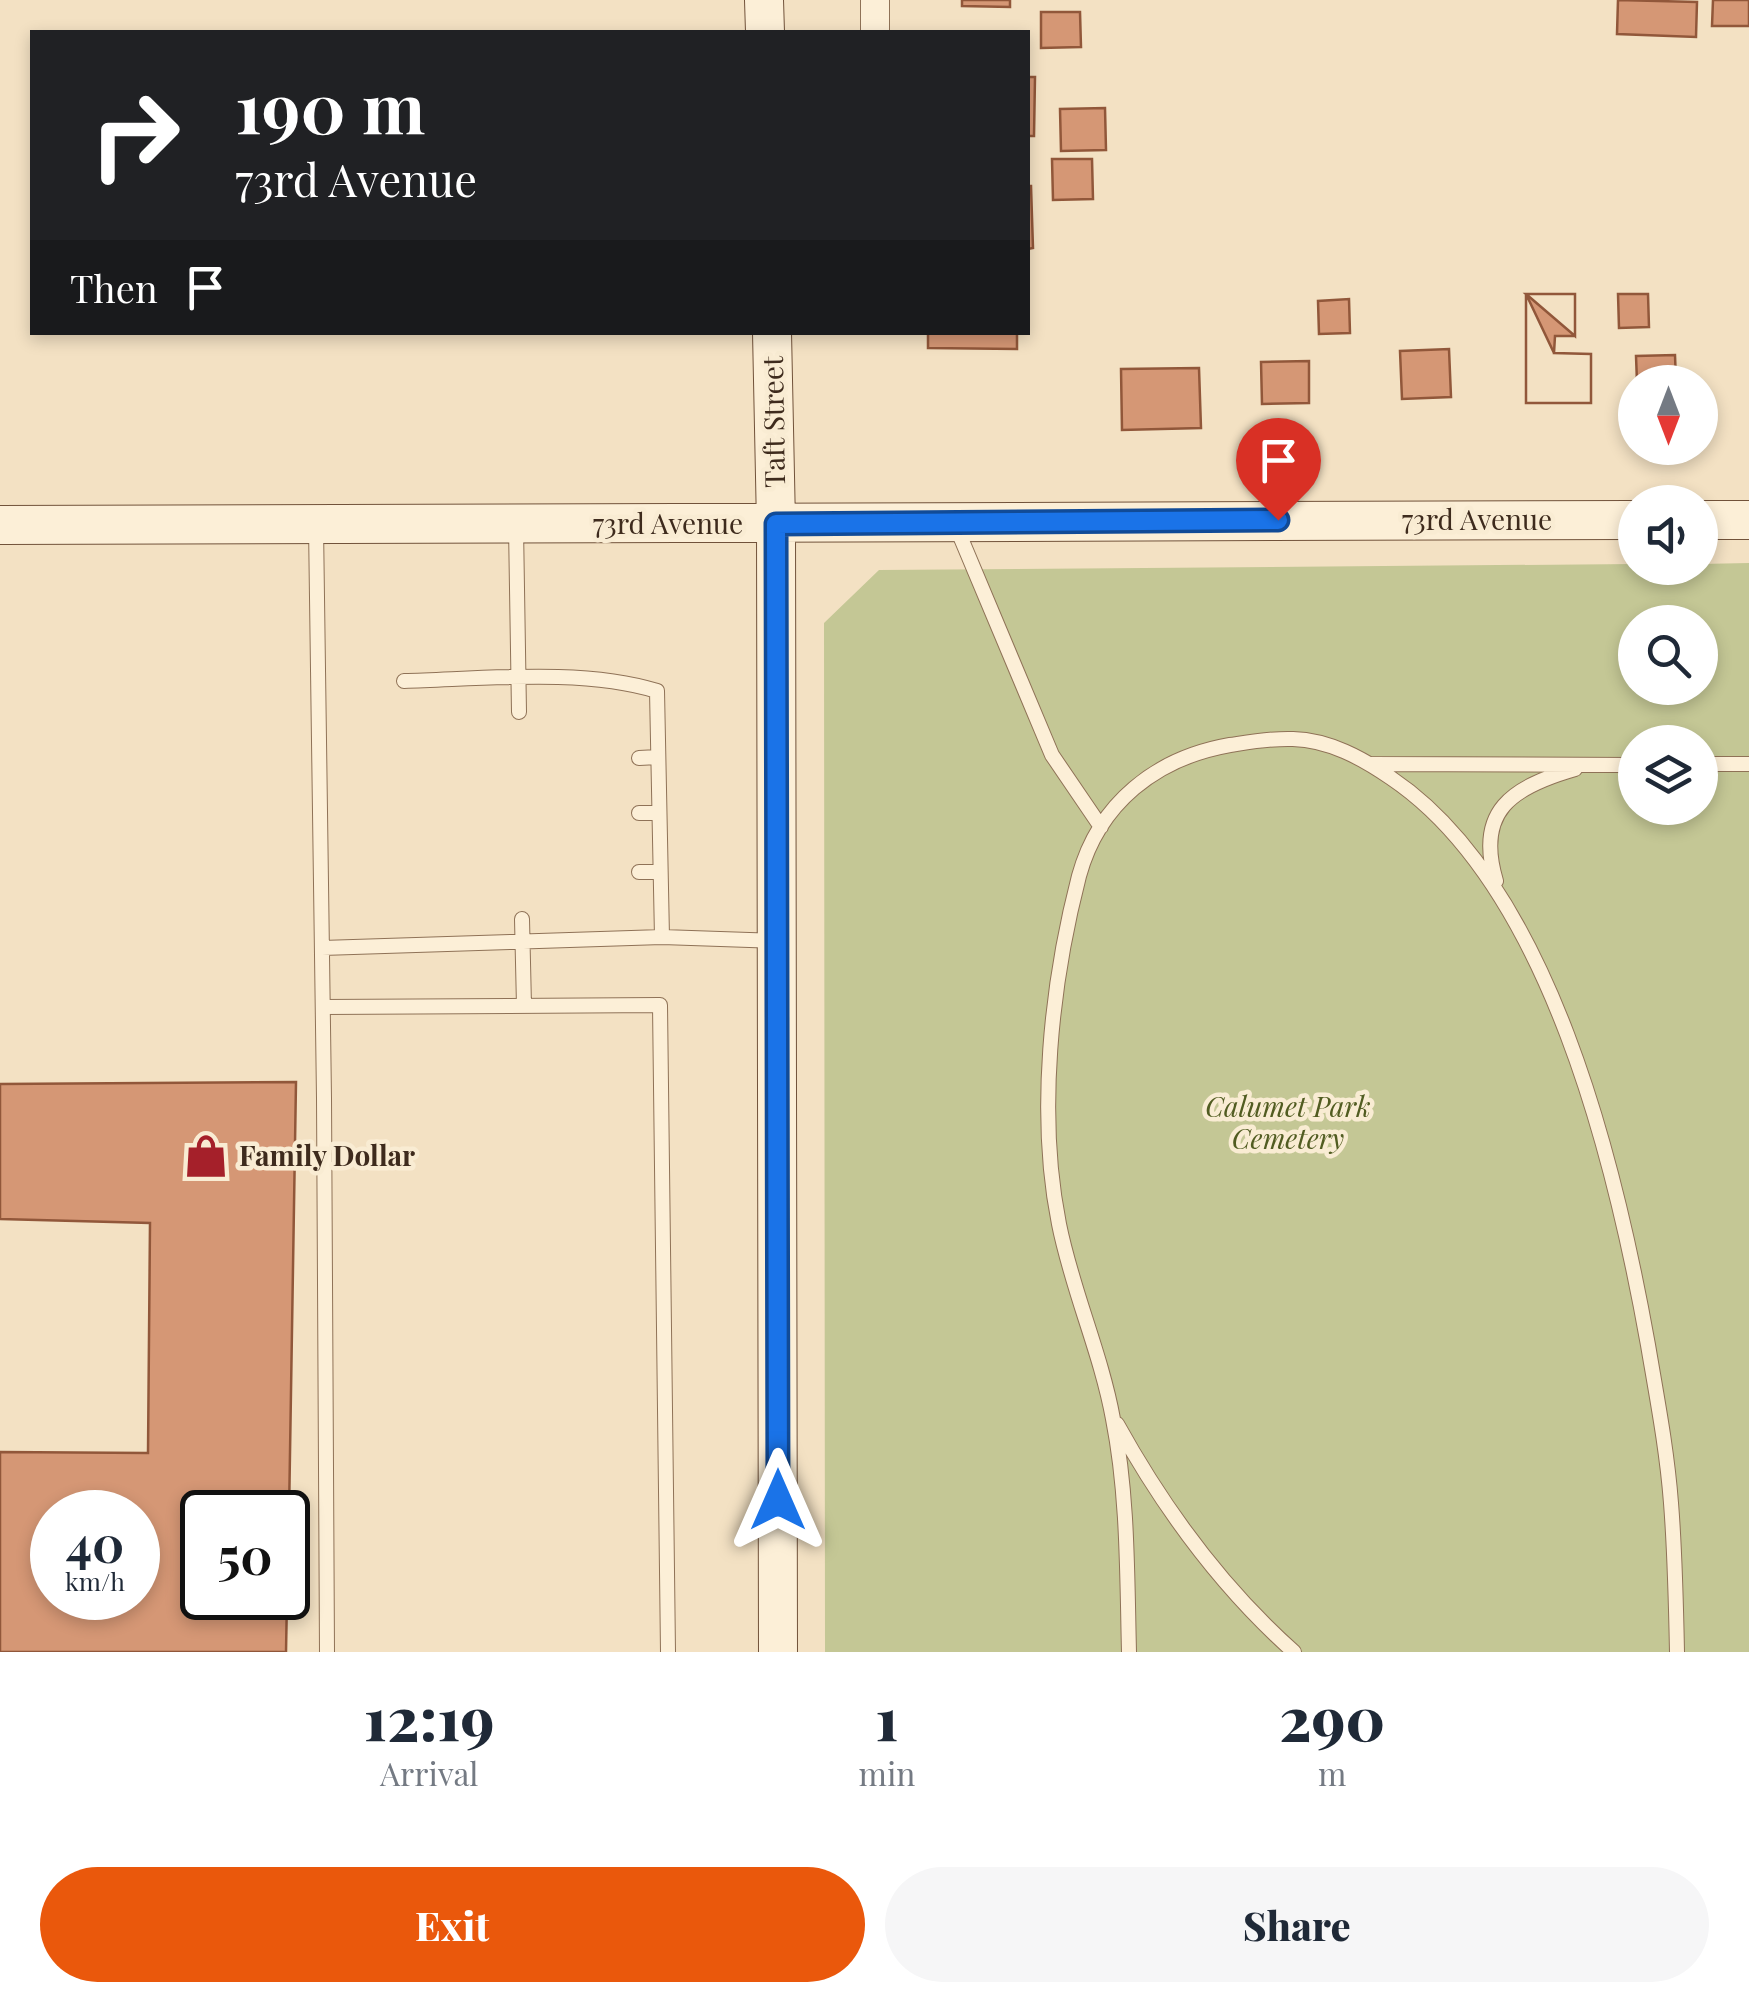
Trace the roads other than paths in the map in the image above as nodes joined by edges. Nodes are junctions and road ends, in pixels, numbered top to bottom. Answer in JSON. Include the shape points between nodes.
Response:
{"nodes":[{"id":1,"x":764,"y":0,"type":"edge"},
{"id":2,"x":874,"y":0,"type":"edge"},
{"id":3,"x":765,"y":30,"type":"edge"},
{"id":4,"x":875,"y":30,"type":"edge"},
{"id":5,"x":772,"y":335,"type":"edge"},
{"id":6,"x":1618,"y":520,"type":"edge"},
{"id":7,"x":1718,"y":520,"type":"edge"},
{"id":8,"x":1749,"y":520,"type":"edge"},
{"id":9,"x":955,"y":523,"type":"junction"},
{"id":10,"x":516,"y":524,"type":"junction"},
{"id":11,"x":776,"y":524,"type":"junction"},
{"id":12,"x":0,"y":525,"type":"edge"},
{"id":13,"x":316,"y":525,"type":"junction"},
{"id":14,"x":518,"y":678,"type":"junction"},
{"id":15,"x":404,"y":680,"type":"dead end"},
{"id":16,"x":519,"y":712,"type":"dead end"},
{"id":17,"x":639,"y":758,"type":"dead end"},
{"id":18,"x":658,"y":758,"type":"junction"},
{"id":19,"x":1370,"y":764,"type":"junction"},
{"id":20,"x":1592,"y":764,"type":"junction"},
{"id":21,"x":1718,"y":764,"type":"edge"},
{"id":22,"x":1749,"y":764,"type":"edge"},
{"id":23,"x":1618,"y":765,"type":"edge"},
{"id":24,"x":639,"y":812,"type":"dead end"},
{"id":25,"x":659,"y":812,"type":"junction"},
{"id":26,"x":1100,"y":827,"type":"junction"},
{"id":27,"x":639,"y":872,"type":"dead end"},
{"id":28,"x":660,"y":872,"type":"junction"},
{"id":29,"x":1499,"y":892,"type":"junction"},
{"id":30,"x":522,"y":919,"type":"dead end"},
{"id":31,"x":662,"y":937,"type":"junction"},
{"id":32,"x":524,"y":940,"type":"junction"},
{"id":33,"x":777,"y":941,"type":"junction"},
{"id":34,"x":322,"y":948,"type":"junction"},
{"id":35,"x":524,"y":1006,"type":"junction"},
{"id":36,"x":323,"y":1007,"type":"junction"},
{"id":37,"x":1113,"y":1416,"type":"junction"},
{"id":38,"x":327,"y":1652,"type":"edge"},
{"id":39,"x":668,"y":1652,"type":"edge"},
{"id":40,"x":778,"y":1652,"type":"edge"},
{"id":41,"x":1129,"y":1652,"type":"edge"},
{"id":42,"x":1294,"y":1652,"type":"edge"},
{"id":43,"x":1677,"y":1652,"type":"edge"}],
"edges":[{"from":1,"to":3,"type":"street"},
{"from":2,"to":4,"type":"street"},
{"from":5,"to":11,"type":"street","name":"Taft Street"},
{"from":6,"to":9,"type":"street","name":"73rd Avenue"},
{"from":7,"to":8,"type":"street"},
{"from":9,"to":11,"type":"street","name":"73rd Avenue"},
{"from":9,"to":26,"type":"lane","via":[[1052,754]]},
{"from":10,"to":11,"type":"street","name":"73rd Avenue"},
{"from":10,"to":13,"type":"street","name":"73rd Avenue"},
{"from":10,"to":14,"type":"lane"},
{"from":11,"to":33,"type":"street","name":"Taft Street"},
{"from":12,"to":13,"type":"street","name":"73rd Avenue"},
{"from":13,"to":34,"type":"lane"},
{"from":14,"to":15,"type":"lane"},
{"from":14,"to":16,"type":"lane"},
{"from":14,"to":18,"type":"lane","via":[[628,682],[657,692]]},
{"from":17,"to":18,"type":"lane"},
{"from":18,"to":25,"type":"lane"},
{"from":19,"to":20,"type":"lane"},
{"from":19,"to":26,"type":"lane","via":[[1295,738],[1209,749],[1141,780]]},
{"from":19,"to":29,"type":"lane","via":[[1434,812]]},
{"from":20,"to":23,"type":"lane"},
{"from":20,"to":29,"type":"lane","via":[[1550,776],[1499,808],[1488,856]]},
{"from":21,"to":22,"type":"lane"},
{"from":24,"to":25,"type":"lane"},
{"from":25,"to":28,"type":"lane"},
{"from":26,"to":37,"type":"lane","via":[[1080,874],[1058,989],[1050,1133],[1058,1220]]},
{"from":27,"to":28,"type":"lane"},
{"from":28,"to":31,"type":"lane"},
{"from":29,"to":43,"type":"lane","via":[[1556,1008],[1620,1210],[1662,1424]]},
{"from":30,"to":32,"type":"lane"},
{"from":31,"to":32,"type":"lane"},
{"from":31,"to":33,"type":"lane"},
{"from":32,"to":34,"type":"lane"},
{"from":32,"to":35,"type":"lane"},
{"from":33,"to":40,"type":"street","name":"Taft Street"},
{"from":34,"to":36,"type":"lane"},
{"from":35,"to":36,"type":"lane"},
{"from":35,"to":39,"type":"lane","via":[[660,1006]]},
{"from":36,"to":38,"type":"lane"},
{"from":37,"to":41,"type":"lane","via":[[1124,1487]]},
{"from":37,"to":42,"type":"lane","via":[[1183,1532]]}]}
